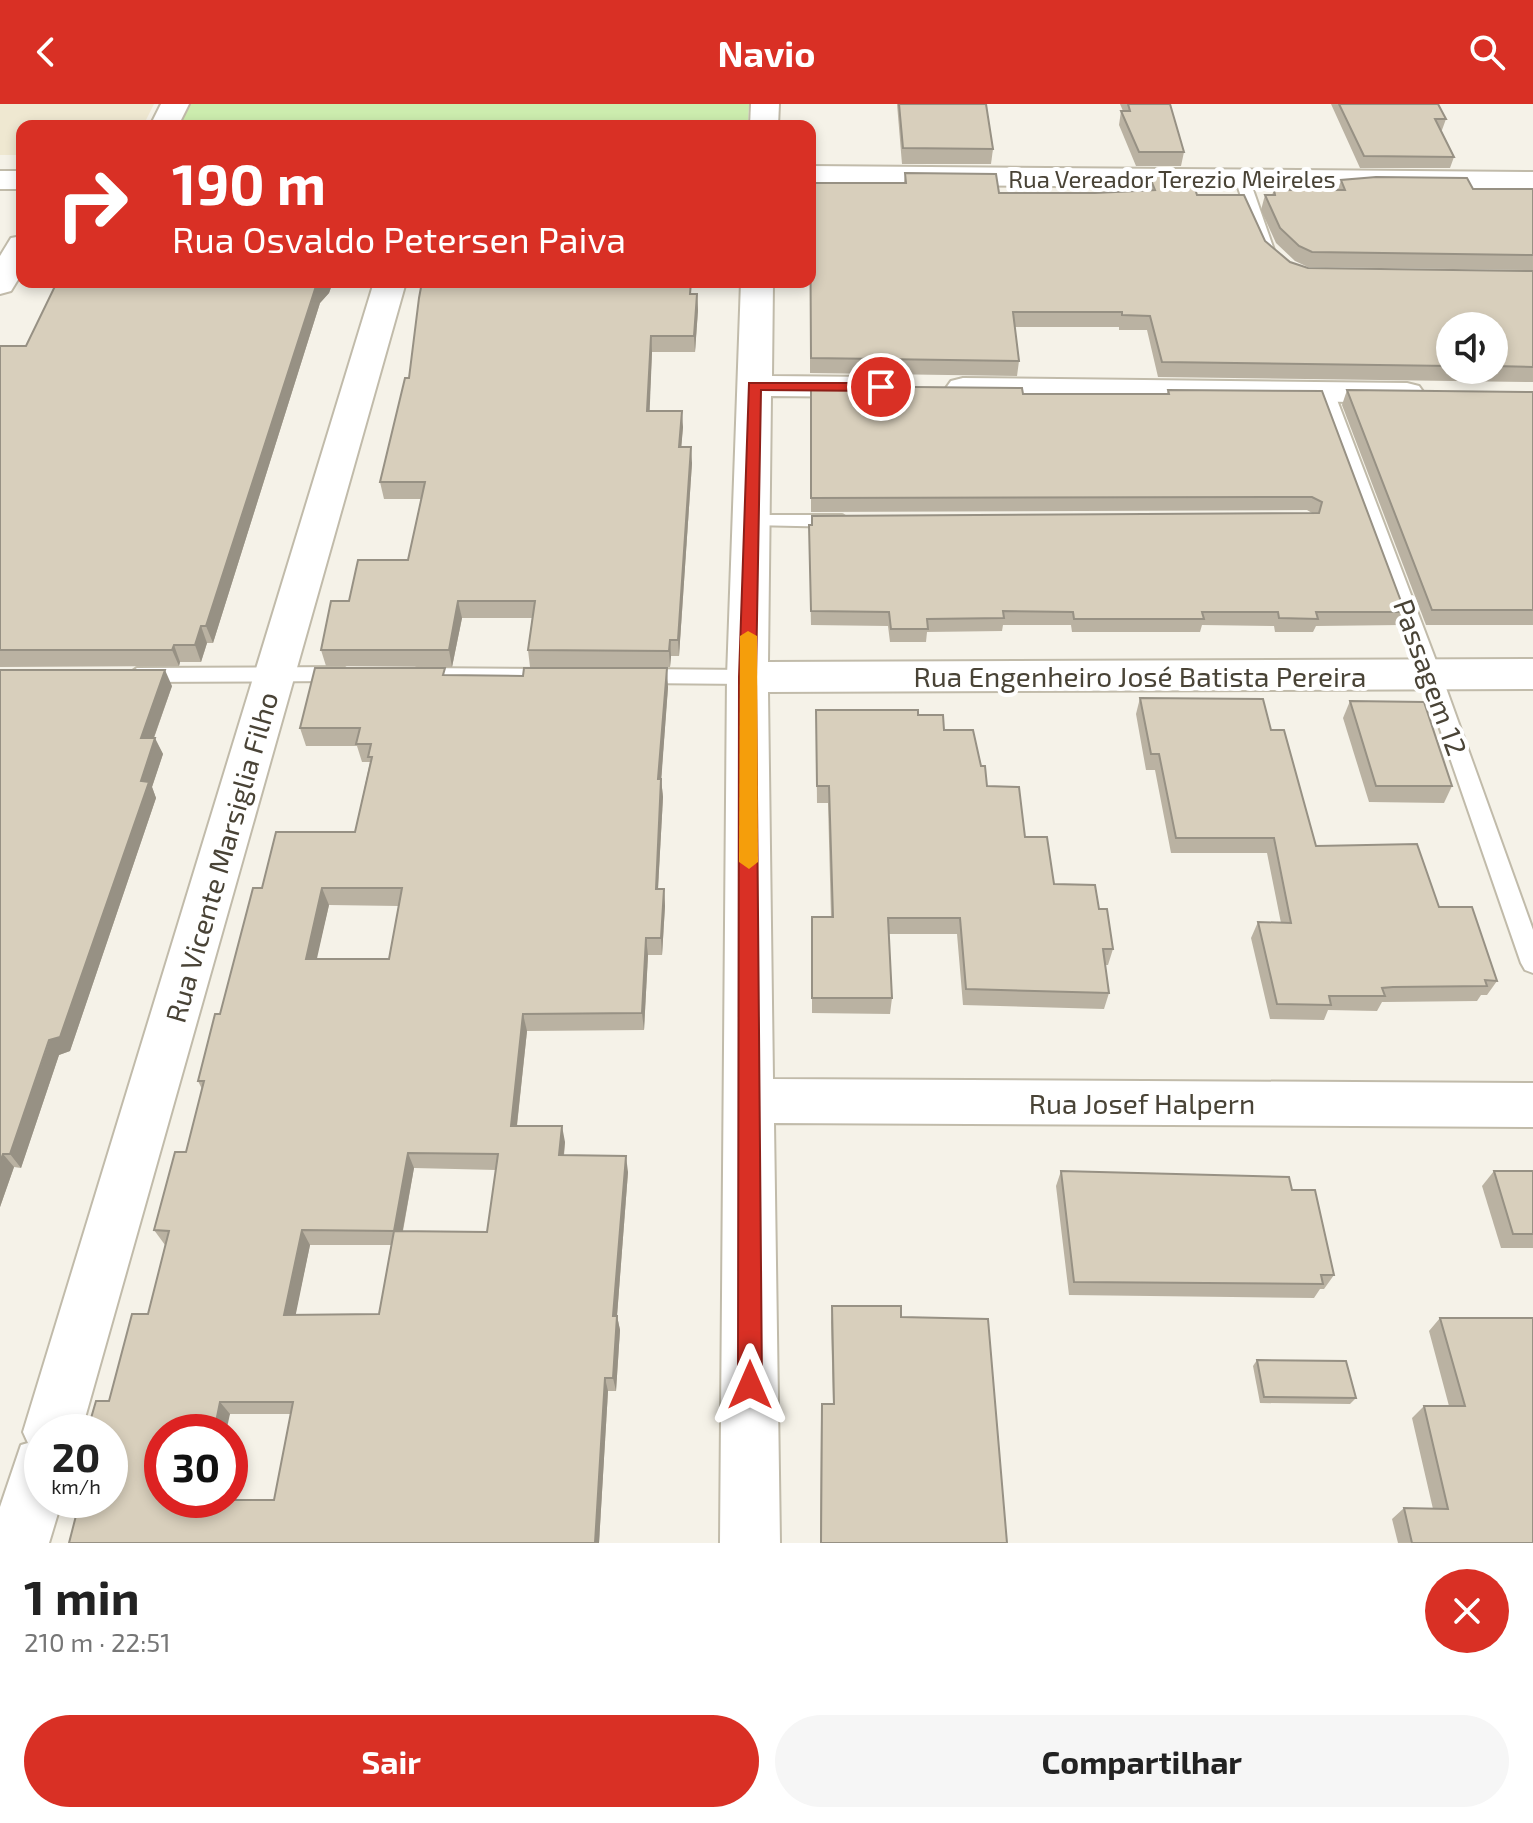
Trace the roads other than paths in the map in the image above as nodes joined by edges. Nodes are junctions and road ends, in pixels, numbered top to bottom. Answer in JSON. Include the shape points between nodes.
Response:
{"nodes":[{"id":1,"x":816,"y":175,"type":"edge"},
{"id":2,"x":1242,"y":178,"type":"junction"},
{"id":3,"x":1533,"y":181,"type":"edge"},
{"id":4,"x":16,"y":256,"type":"edge"},
{"id":5,"x":1273,"y":262,"type":"edge"},
{"id":6,"x":0,"y":284,"type":"edge"},
{"id":7,"x":388,"y":288,"type":"edge"},
{"id":8,"x":757,"y":288,"type":"edge"},
{"id":9,"x":754,"y":386,"type":"junction"},
{"id":10,"x":1325,"y":392,"type":"junction"},
{"id":11,"x":1444,"y":393,"type":"edge"},
{"id":12,"x":751,"y":521,"type":"junction"},
{"id":13,"x":857,"y":521,"type":"edge"},
{"id":14,"x":275,"y":674,"type":"junction"},
{"id":15,"x":369,"y":674,"type":"edge"},
{"id":16,"x":1431,"y":674,"type":"junction"},
{"id":17,"x":1533,"y":674,"type":"edge"},
{"id":18,"x":122,"y":675,"type":"edge"},
{"id":19,"x":401,"y":675,"type":"edge"},
{"id":20,"x":574,"y":676,"type":"edge"},
{"id":21,"x":621,"y":676,"type":"edge"},
{"id":22,"x":747,"y":677,"type":"junction"},
{"id":23,"x":1533,"y":963,"type":"edge"},
{"id":24,"x":750,"y":1101,"type":"junction"},
{"id":25,"x":1533,"y":1105,"type":"edge"},
{"id":26,"x":57,"y":1414,"type":"edge"},
{"id":27,"x":26,"y":1518,"type":"edge"},
{"id":28,"x":19,"y":1543,"type":"edge"},
{"id":29,"x":750,"y":1543,"type":"edge"}],
"edges":[{"from":1,"to":2,"type":"street","name":"Rua Vereador Terezio Meireles"},
{"from":2,"to":3,"type":"street","name":"Rua Vereador Terezio Meireles"},
{"from":2,"to":5,"type":"lane"},
{"from":4,"to":6,"type":"street"},
{"from":7,"to":14,"type":"street","name":"Rua Vicente Marsiglia Filho"},
{"from":8,"to":9,"type":"street"},
{"from":9,"to":10,"type":"street"},
{"from":9,"to":12,"type":"street"},
{"from":10,"to":11,"type":"street"},
{"from":10,"to":16,"type":"lane","name":"Passagem 12"},
{"from":12,"to":13,"type":"lane"},
{"from":12,"to":22,"type":"street"},
{"from":14,"to":15,"type":"lane"},
{"from":14,"to":18,"type":"lane"},
{"from":14,"to":26,"type":"street","name":"Rua Vicente Marsiglia Filho"},
{"from":16,"to":17,"type":"street","name":"Rua Engenheiro José Batista Pereira"},
{"from":16,"to":22,"type":"street","name":"Rua Engenheiro José Batista Pereira"},
{"from":16,"to":23,"type":"lane","name":"Passagem 12"},
{"from":19,"to":20,"type":"lane"},
{"from":21,"to":22,"type":"lane"},
{"from":22,"to":24,"type":"street"},
{"from":24,"to":25,"type":"street","name":"Rua Josef Halpern"},
{"from":24,"to":29,"type":"street"},
{"from":27,"to":28,"type":"street"}]}
